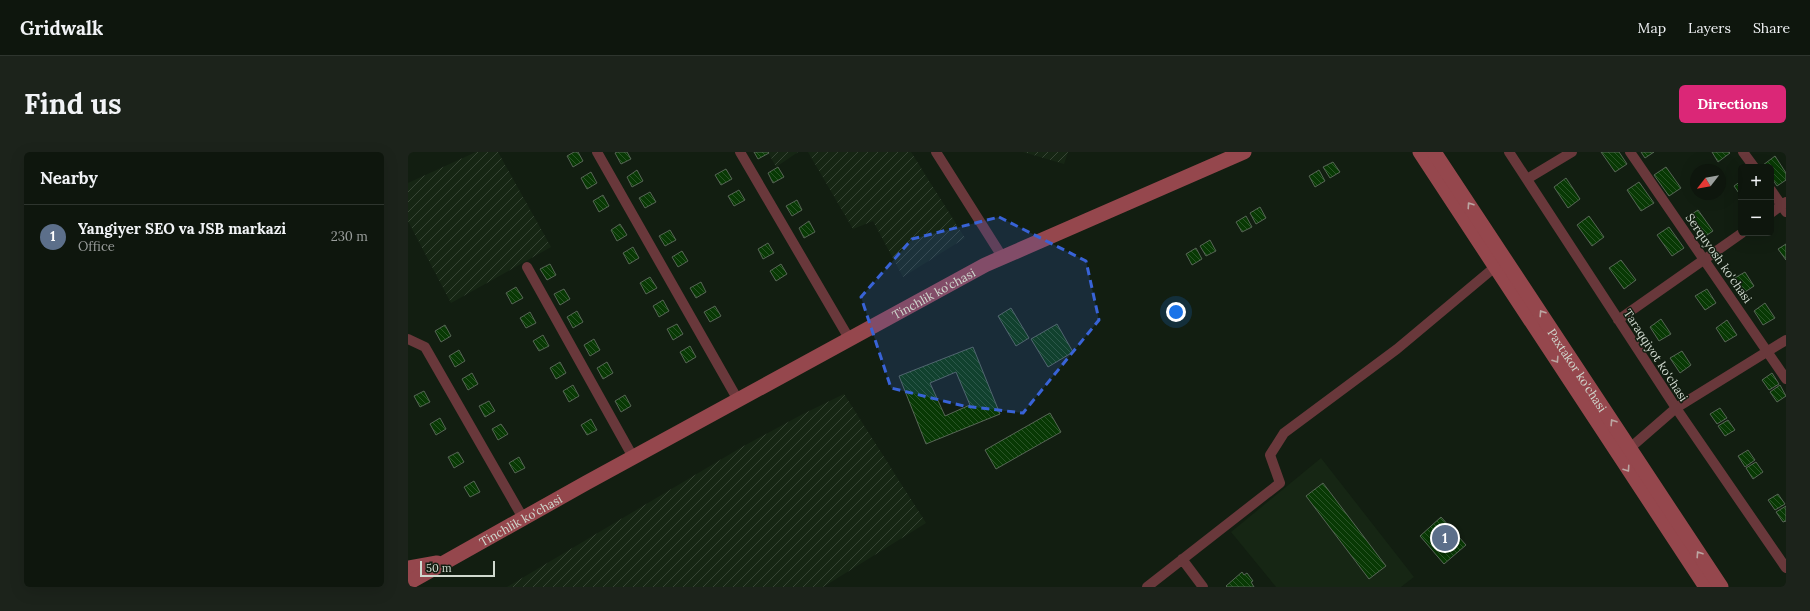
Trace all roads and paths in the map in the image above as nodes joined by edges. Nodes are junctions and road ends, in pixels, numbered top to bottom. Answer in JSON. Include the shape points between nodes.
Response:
{"nodes":[{"id":1,"x":597,"y":152,"type":"edge"},
{"id":2,"x":740,"y":152,"type":"edge"},
{"id":3,"x":936,"y":152,"type":"edge"},
{"id":4,"x":1244,"y":152,"type":"edge"},
{"id":5,"x":1420,"y":152,"type":"edge"},
{"id":6,"x":1434,"y":152,"type":"edge"},
{"id":7,"x":1510,"y":152,"type":"edge"},
{"id":8,"x":1572,"y":152,"type":"edge"},
{"id":9,"x":1630,"y":152,"type":"edge"},
{"id":10,"x":1743,"y":152,"type":"edge"},
{"id":11,"x":1752,"y":164,"type":"edge"},
{"id":12,"x":1527,"y":179,"type":"junction"},
{"id":13,"x":1774,"y":193,"type":"edge"},
{"id":14,"x":1785,"y":206,"type":"edge"},
{"id":15,"x":1774,"y":212,"type":"edge"},
{"id":16,"x":1738,"y":236,"type":"edge"},
{"id":17,"x":1003,"y":258,"type":"junction"},
{"id":18,"x":1704,"y":260,"type":"junction"},
{"id":19,"x":527,"y":267,"type":"dead end"},
{"id":20,"x":1495,"y":267,"type":"junction"},
{"id":21,"x":1618,"y":320,"type":"junction"},
{"id":22,"x":408,"y":339,"type":"edge"},
{"id":23,"x":850,"y":340,"type":"junction"},
{"id":24,"x":1786,"y":340,"type":"edge"},
{"id":25,"x":1767,"y":352,"type":"junction"},
{"id":26,"x":1786,"y":379,"type":"edge"},
{"id":27,"x":738,"y":400,"type":"junction"},
{"id":28,"x":1676,"y":408,"type":"junction"},
{"id":29,"x":1630,"y":448,"type":"junction"},
{"id":30,"x":633,"y":457,"type":"junction"},
{"id":31,"x":523,"y":518,"type":"junction"},
{"id":32,"x":1182,"y":559,"type":"junction"},
{"id":33,"x":446,"y":562,"type":"junction"},
{"id":34,"x":408,"y":568,"type":"edge"},
{"id":35,"x":1786,"y":568,"type":"edge"},
{"id":36,"x":408,"y":583,"type":"edge"},
{"id":37,"x":1147,"y":587,"type":"edge"},
{"id":38,"x":1203,"y":587,"type":"edge"},
{"id":39,"x":1706,"y":587,"type":"edge"},
{"id":40,"x":1721,"y":587,"type":"edge"}],
"edges":[{"from":1,"to":27,"type":"street"},
{"from":2,"to":23,"type":"street"},
{"from":3,"to":17,"type":"street"},
{"from":4,"to":17,"type":"main road","name":"Tinchlik ko'chasi"},
{"from":5,"to":20,"type":"main road","name":"Paxtakor ko'chasi"},
{"from":29,"to":6,"type":"main road","name":"Paxtakor ko'chasi","one_way":true},
{"from":7,"to":12,"type":"street","name":"Taraqqiyot ko'chasi"},
{"from":8,"to":12,"type":"street"},
{"from":9,"to":18,"type":"street","name":"Serquyosh ko'chasi"},
{"from":10,"to":11,"type":"street"},
{"from":12,"to":21,"type":"street","name":"Taraqqiyot ko'chasi"},
{"from":13,"to":14,"type":"street"},
{"from":14,"to":15,"type":"street"},
{"from":16,"to":18,"type":"street"},
{"from":17,"to":23,"type":"main road","name":"Tinchlik ko'chasi","via":[[985,265]]},
{"from":18,"to":21,"type":"street"},
{"from":18,"to":25,"type":"street","name":"Serquyosh ko'chasi"},
{"from":19,"to":30,"type":"street"},
{"from":20,"to":32,"type":"street","via":[[1397,349],[1284,433],[1270,455],[1280,483]]},
{"from":20,"to":39,"type":"main road","name":"Paxtakor ko'chasi","one_way":true},
{"from":21,"to":28,"type":"street","name":"Taraqqiyot ko'chasi"},
{"from":22,"to":31,"type":"street","via":[[425,347]]},
{"from":23,"to":27,"type":"main road","name":"Tinchlik ko'chasi"},
{"from":24,"to":25,"type":"street"},
{"from":25,"to":26,"type":"street","name":"Serquyosh ko'chasi"},
{"from":25,"to":28,"type":"street"},
{"from":27,"to":30,"type":"main road","name":"Tinchlik ko'chasi"},
{"from":28,"to":29,"type":"street"},
{"from":28,"to":35,"type":"street","name":"Taraqqiyot ko'chasi"},
{"from":40,"to":29,"type":"main road","name":"Paxtakor ko'chasi","one_way":true},
{"from":30,"to":31,"type":"main road","name":"Tinchlik ko'chasi"},
{"from":31,"to":33,"type":"main road","name":"Tinchlik ko'chasi"},
{"from":32,"to":37,"type":"street"},
{"from":32,"to":38,"type":"street"},
{"from":33,"to":34,"type":"main road"},
{"from":33,"to":36,"type":"main road","name":"Tinchlik ko'chasi"}]}
